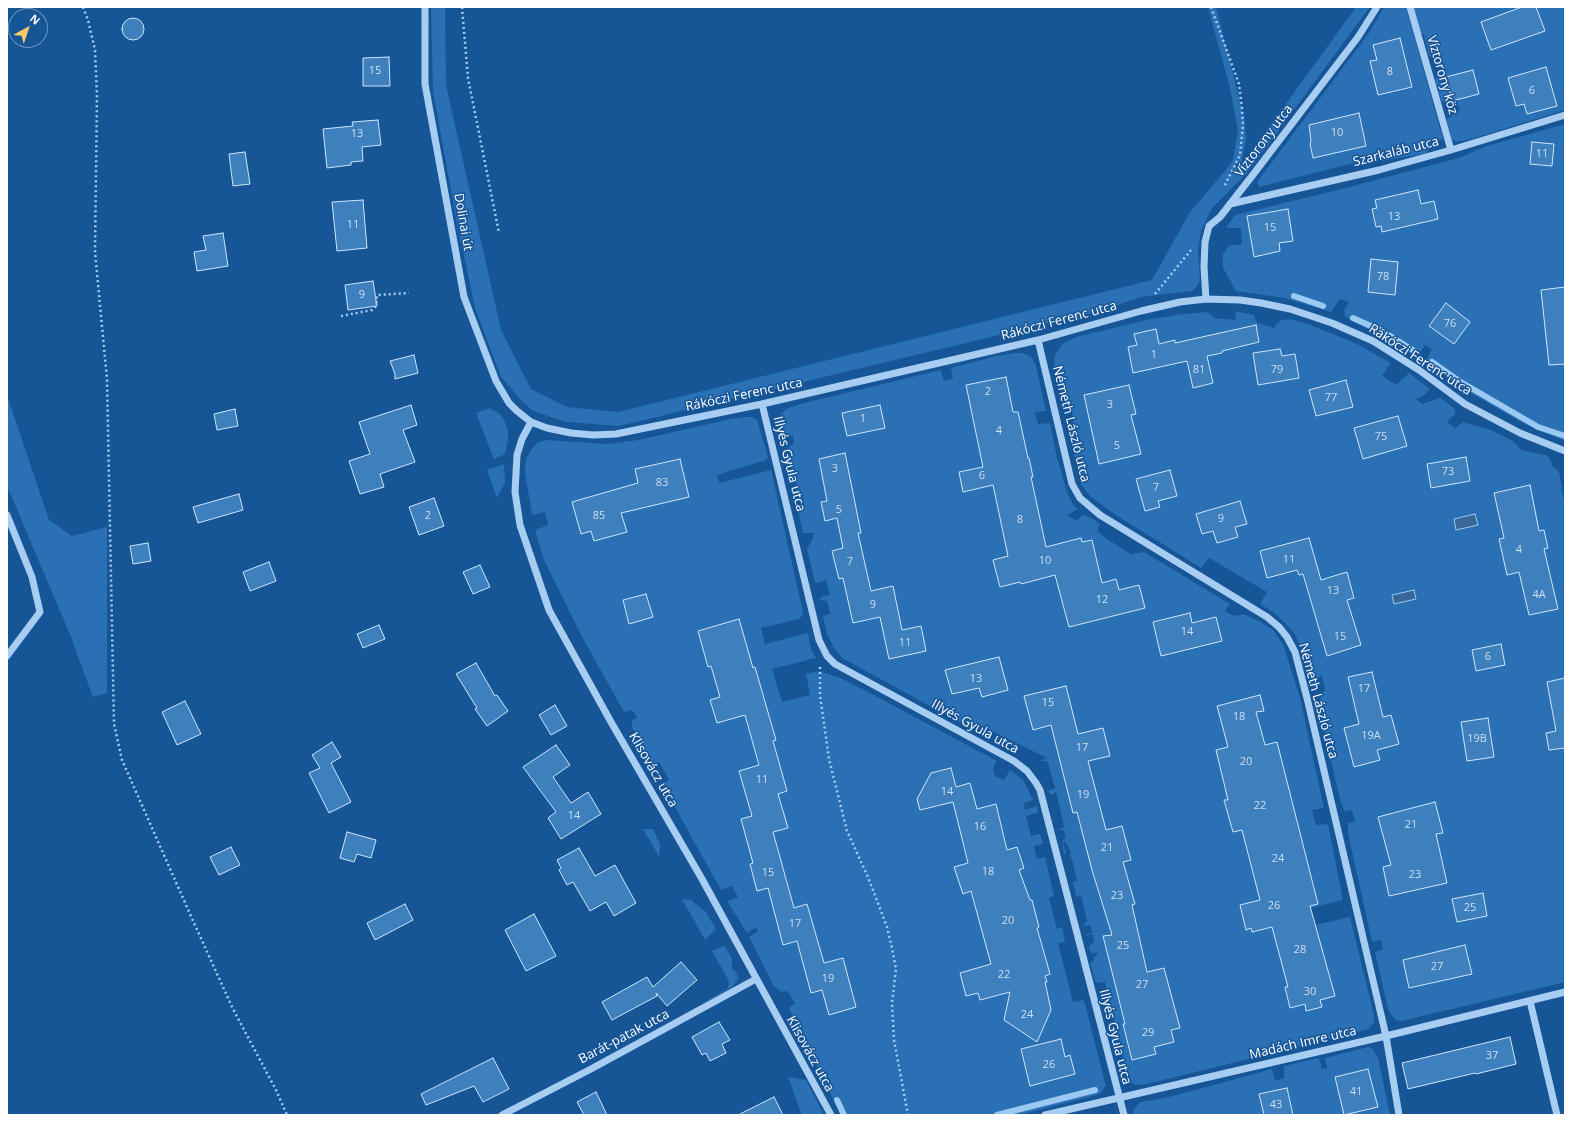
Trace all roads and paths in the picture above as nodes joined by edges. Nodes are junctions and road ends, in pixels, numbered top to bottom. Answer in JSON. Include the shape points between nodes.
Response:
{"nodes":[{"id":1,"x":83,"y":7,"type":"edge"},
{"id":2,"x":425,"y":7,"type":"edge"},
{"id":3,"x":462,"y":7,"type":"edge"},
{"id":4,"x":1211,"y":7,"type":"edge"},
{"id":5,"x":1377,"y":7,"type":"edge"},
{"id":6,"x":1410,"y":7,"type":"edge"},
{"id":7,"x":1565,"y":115,"type":"edge"},
{"id":8,"x":1451,"y":150,"type":"junction"},
{"id":9,"x":1234,"y":167,"type":"dead end"},
{"id":10,"x":1230,"y":204,"type":"junction"},
{"id":11,"x":499,"y":233,"type":"dead end"},
{"id":12,"x":1192,"y":249,"type":"dead end"},
{"id":13,"x":409,"y":293,"type":"dead end"},
{"id":14,"x":1206,"y":299,"type":"junction"},
{"id":15,"x":1141,"y":311,"type":"junction"},
{"id":16,"x":341,"y":316,"type":"dead end"},
{"id":17,"x":1038,"y":340,"type":"junction"},
{"id":18,"x":762,"y":404,"type":"junction"},
{"id":19,"x":531,"y":422,"type":"junction"},
{"id":20,"x":1565,"y":451,"type":"edge"},
{"id":21,"x":7,"y":516,"type":"edge"},
{"id":22,"x":7,"y":656,"type":"edge"},
{"id":23,"x":820,"y":664,"type":"dead end"},
{"id":24,"x":756,"y":979,"type":"junction"},
{"id":25,"x":1565,"y":992,"type":"edge"},
{"id":26,"x":1530,"y":1001,"type":"junction"},
{"id":27,"x":1386,"y":1036,"type":"junction"},
{"id":28,"x":1118,"y":1097,"type":"junction"},
{"id":29,"x":287,"y":1115,"type":"edge"},
{"id":30,"x":502,"y":1115,"type":"edge"},
{"id":31,"x":831,"y":1115,"type":"edge"},
{"id":32,"x":908,"y":1115,"type":"edge"},
{"id":33,"x":1045,"y":1115,"type":"edge"},
{"id":34,"x":1124,"y":1115,"type":"edge"},
{"id":35,"x":1399,"y":1115,"type":"edge"},
{"id":36,"x":1557,"y":1115,"type":"edge"}],
"edges":[{"from":1,"to":29,"type":"path","via":[[95,50],[96,252],[107,379],[114,724],[122,760],[194,923],[233,1009]]},
{"from":2,"to":19,"type":"street","name":"Dolinai út","via":[[426,84],[464,298],[496,381],[509,403]]},
{"from":3,"to":11,"type":"path","via":[[468,78]]},
{"from":4,"to":9,"type":"path","via":[[1238,84],[1243,125],[1240,155]]},
{"from":5,"to":10,"type":"street","name":"Víztorony utca","via":[[1353,43]]},
{"from":6,"to":8,"type":"street","name":"Víztorony köz"},
{"from":7,"to":8,"type":"street","name":"Szarkaláb utca"},
{"from":8,"to":10,"type":"street","name":"Szarkaláb utca","via":[[1379,170]]},
{"from":10,"to":14,"type":"street","name":"Víztorony utca","via":[[1209,226],[1204,266]]},
{"from":12,"to":15,"type":"path"},
{"from":13,"to":16,"type":"path","via":[[378,295],[376,306],[372,310]]},
{"from":14,"to":15,"type":"street","name":"Rákóczi Ferenc utca"},
{"from":14,"to":20,"type":"street","name":"Rákóczi Ferenc utca","via":[[1240,300],[1290,309],[1332,323],[1373,341],[1419,370],[1465,404],[1520,433]]},
{"from":15,"to":17,"type":"street","name":"Rákóczi Ferenc utca"},
{"from":17,"to":18,"type":"street","name":"Rákóczi Ferenc utca"},
{"from":17,"to":27,"type":"street","name":"Németh László utca","via":[[1072,484],[1080,498],[1092,509],[1266,617],[1279,627],[1295,652],[1308,698]]},
{"from":18,"to":19,"type":"street","name":"Rákóczi Ferenc utca","via":[[616,434],[571,433]]},
{"from":18,"to":28,"type":"street","name":"Illyés Gyula utca","via":[[819,640],[827,656],[836,664],[1014,761],[1027,771],[1040,790]]},
{"from":19,"to":24,"type":"street","name":"Klisovácz utca","via":[[517,455],[515,492],[520,525],[549,610]]},
{"from":21,"to":22,"type":"street","via":[[32,577],[40,612]]},
{"from":23,"to":32,"type":"path","via":[[820,695],[829,759],[846,831],[868,877],[892,948],[896,969],[892,1003],[894,1040]]},
{"from":24,"to":30,"type":"street","name":"Barát-patak utca"},
{"from":24,"to":31,"type":"street","name":"Klisovácz utca"},
{"from":25,"to":26,"type":"street","name":"Madách Imre utca"},
{"from":26,"to":27,"type":"street","name":"Madách Imre utca"},
{"from":26,"to":36,"type":"street"},
{"from":27,"to":28,"type":"street","name":"Madách Imre utca"},
{"from":27,"to":35,"type":"street","name":"Németh László utca"},
{"from":28,"to":33,"type":"street","name":"Madách Imre utca"},
{"from":28,"to":34,"type":"street","name":"Illyés Gyula utca"}]}
